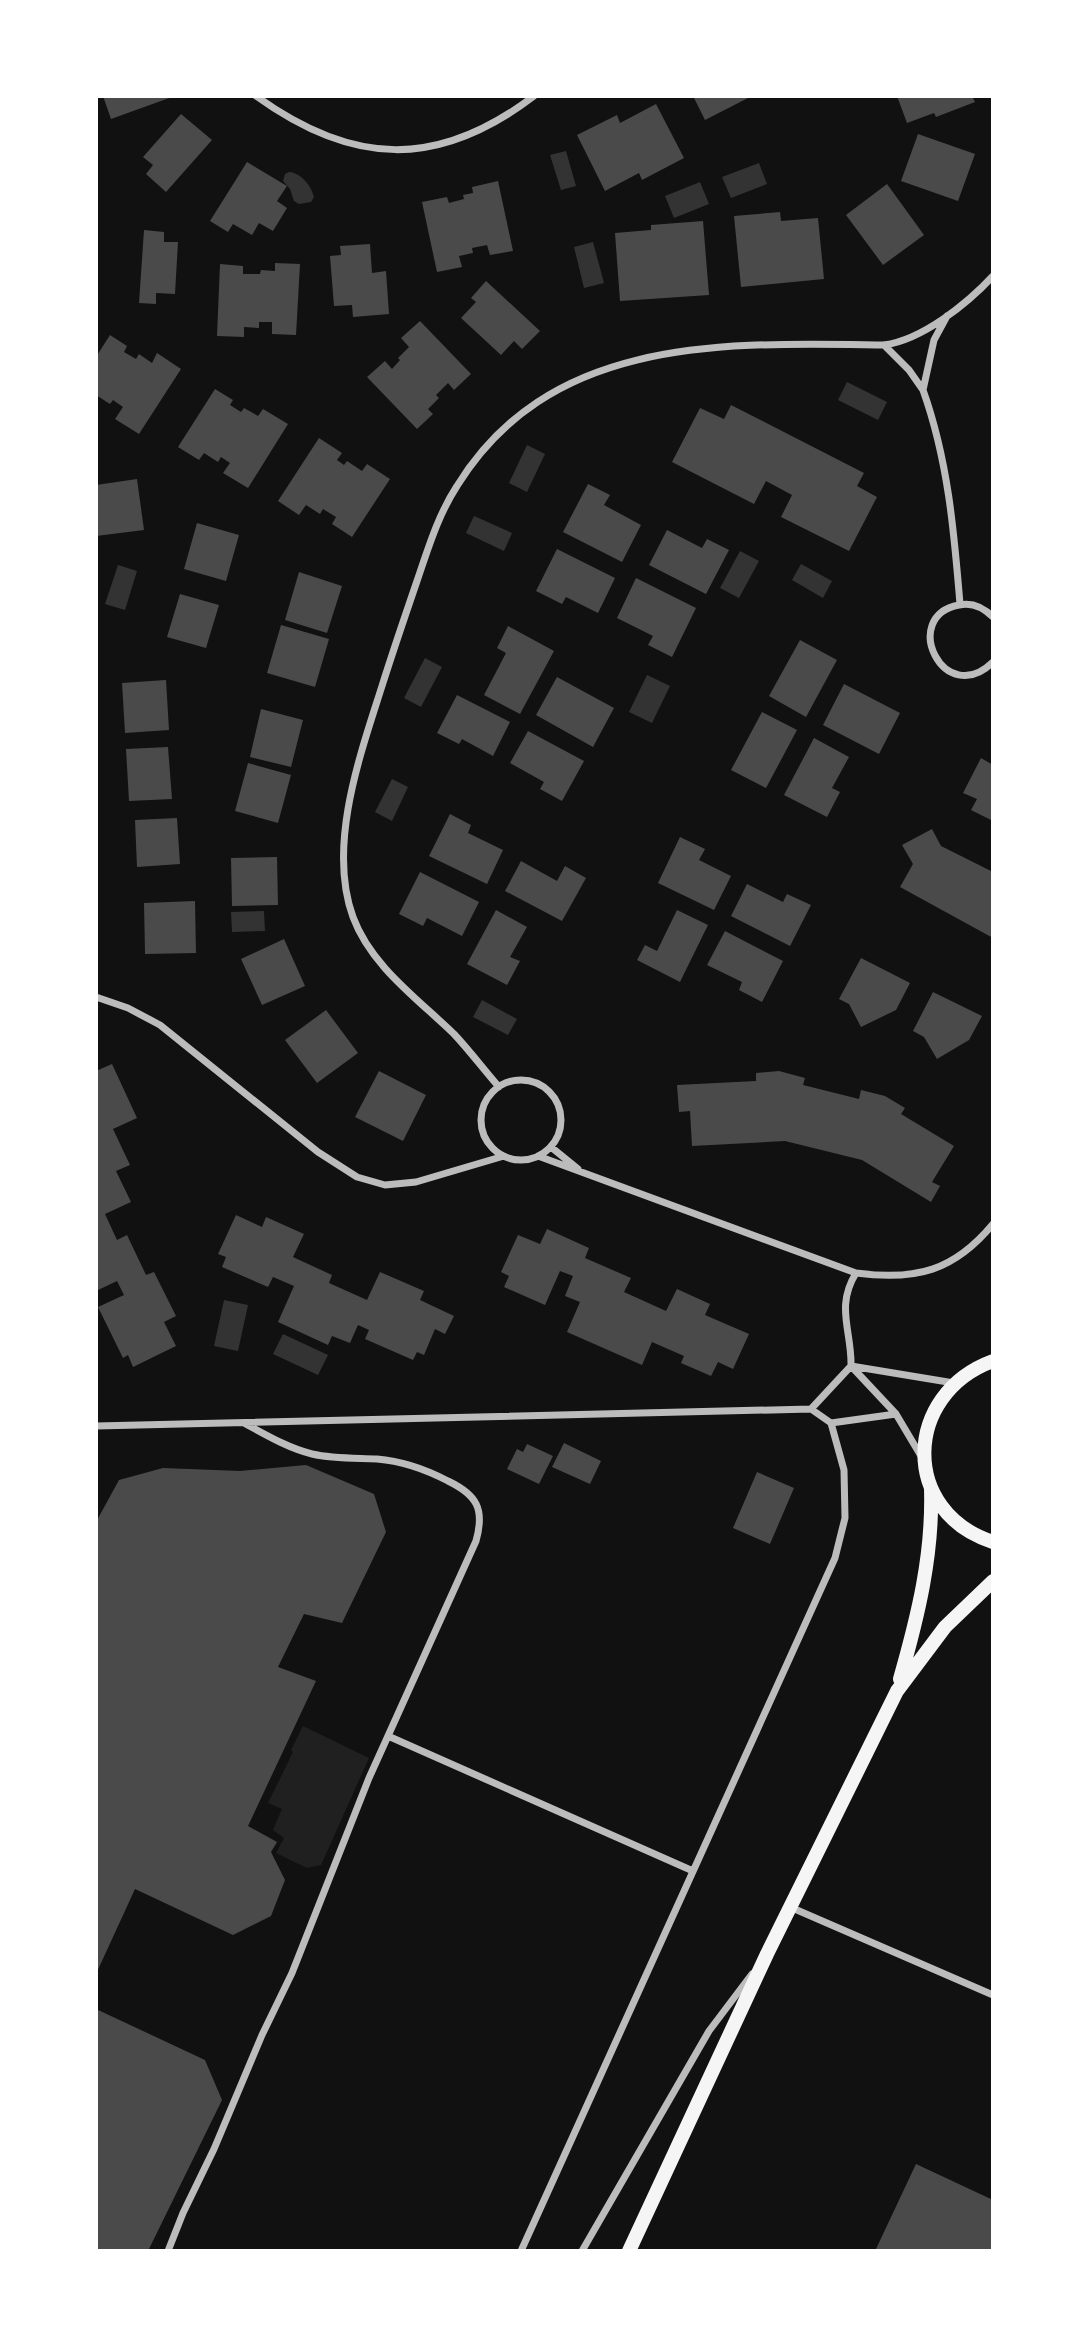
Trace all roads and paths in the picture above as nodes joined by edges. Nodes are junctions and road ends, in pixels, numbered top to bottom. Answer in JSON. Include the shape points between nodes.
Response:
{"nodes":[{"id":1,"x":256,"y":96,"type":"edge"},
{"id":2,"x":534,"y":96,"type":"edge"},
{"id":3,"x":993,"y":276,"type":"edge"},
{"id":4,"x":947,"y":315,"type":"junction"},
{"id":5,"x":884,"y":345,"type":"junction"},
{"id":6,"x":923,"y":390,"type":"junction"},
{"id":7,"x":960,"y":604,"type":"junction"},
{"id":8,"x":993,"y":617,"type":"edge"},
{"id":9,"x":993,"y":662,"type":"edge"},
{"id":10,"x":96,"y":997,"type":"edge"},
{"id":11,"x":499,"y":1087,"type":"junction"},
{"id":12,"x":551,"y":1147,"type":"junction"},
{"id":13,"x":503,"y":1156,"type":"junction"},
{"id":14,"x":538,"y":1156,"type":"junction"},
{"id":15,"x":584,"y":1174,"type":"junction"},
{"id":16,"x":993,"y":1224,"type":"edge"},
{"id":17,"x":856,"y":1273,"type":"junction"},
{"id":18,"x":993,"y":1361,"type":"edge"},
{"id":19,"x":851,"y":1366,"type":"junction"},
{"id":20,"x":954,"y":1382,"type":"junction"},
{"id":21,"x":811,"y":1409,"type":"junction"},
{"id":22,"x":896,"y":1414,"type":"junction"},
{"id":23,"x":244,"y":1423,"type":"junction"},
{"id":24,"x":831,"y":1423,"type":"junction"},
{"id":25,"x":96,"y":1426,"type":"edge"},
{"id":26,"x":924,"y":1463,"type":"junction"},
{"id":27,"x":931,"y":1488,"type":"junction"},
{"id":28,"x":993,"y":1542,"type":"edge"},
{"id":29,"x":993,"y":1581,"type":"edge"},
{"id":30,"x":897,"y":1691,"type":"junction"},
{"id":31,"x":388,"y":1736,"type":"junction"},
{"id":32,"x":693,"y":1871,"type":"junction"},
{"id":33,"x":790,"y":1907,"type":"junction"},
{"id":34,"x":767,"y":1954,"type":"junction"},
{"id":35,"x":993,"y":1995,"type":"edge"},
{"id":36,"x":168,"y":2251,"type":"edge"},
{"id":37,"x":521,"y":2251,"type":"edge"},
{"id":38,"x":582,"y":2251,"type":"edge"},
{"id":39,"x":629,"y":2251,"type":"edge"}],
"edges":[{"from":1,"to":2,"type":"street","via":[[285,116],[341,141],[400,151],[440,145],[469,134]]},
{"from":3,"to":4,"type":"street"},
{"from":4,"to":5,"type":"street","via":[[912,337]]},
{"from":4,"to":6,"type":"street","via":[[934,340]]},
{"from":5,"to":6,"type":"street"},
{"from":5,"to":11,"type":"street","via":[[706,349],[633,360],[590,373],[550,393],[492,439],[445,507],[372,717],[347,818],[345,885],[354,919],[370,948]]},
{"from":6,"to":7,"type":"street","via":[[946,475]]},
{"from":7,"to":8,"type":"street","via":[[971,604]]},
{"from":7,"to":9,"type":"street","via":[[948,608],[933,624],[930,646],[934,657],[961,675],[983,671]]},
{"from":10,"to":13,"type":"street","via":[[160,1025],[318,1152],[357,1177],[385,1185],[416,1182]]},
{"from":11,"to":12,"type":"street","via":[[525,1080],[548,1090],[561,1111],[558,1137]]},
{"from":11,"to":13,"type":"street","via":[[487,1098],[481,1116],[485,1138]]},
{"from":12,"to":14,"type":"street"},
{"from":12,"to":15,"type":"street"},
{"from":13,"to":14,"type":"street","via":[[527,1160]]},
{"from":14,"to":15,"type":"street"},
{"from":15,"to":17,"type":"street"},
{"from":16,"to":17,"type":"street","via":[[964,1254],[938,1268],[899,1276]]},
{"from":17,"to":19,"type":"street","via":[[844,1305]]},
{"from":18,"to":20,"type":"main road"},
{"from":19,"to":20,"type":"street"},
{"from":19,"to":21,"type":"street"},
{"from":19,"to":22,"type":"street"},
{"from":20,"to":26,"type":"main road","via":[[936,1406],[925,1433]]},
{"from":21,"to":23,"type":"street"},
{"from":21,"to":24,"type":"street"},
{"from":22,"to":24,"type":"street"},
{"from":22,"to":26,"type":"street"},
{"from":23,"to":25,"type":"street"},
{"from":23,"to":31,"type":"street","via":[[313,1454],[418,1467],[464,1489],[477,1506],[476,1541]]},
{"from":24,"to":32,"type":"street","via":[[845,1480],[839,1545]]},
{"from":26,"to":27,"type":"main road"},
{"from":27,"to":28,"type":"main road","via":[[948,1516],[975,1536]]},
{"from":27,"to":30,"type":"main road","via":[[928,1566]]},
{"from":29,"to":30,"type":"main road","via":[[945,1627]]},
{"from":30,"to":33,"type":"main road"},
{"from":31,"to":32,"type":"street"},
{"from":31,"to":36,"type":"street","via":[[292,1973]]},
{"from":32,"to":37,"type":"street"},
{"from":33,"to":34,"type":"main road"},
{"from":33,"to":35,"type":"street"},
{"from":34,"to":38,"type":"street","via":[[709,2031]]},
{"from":34,"to":39,"type":"main road"}]}
